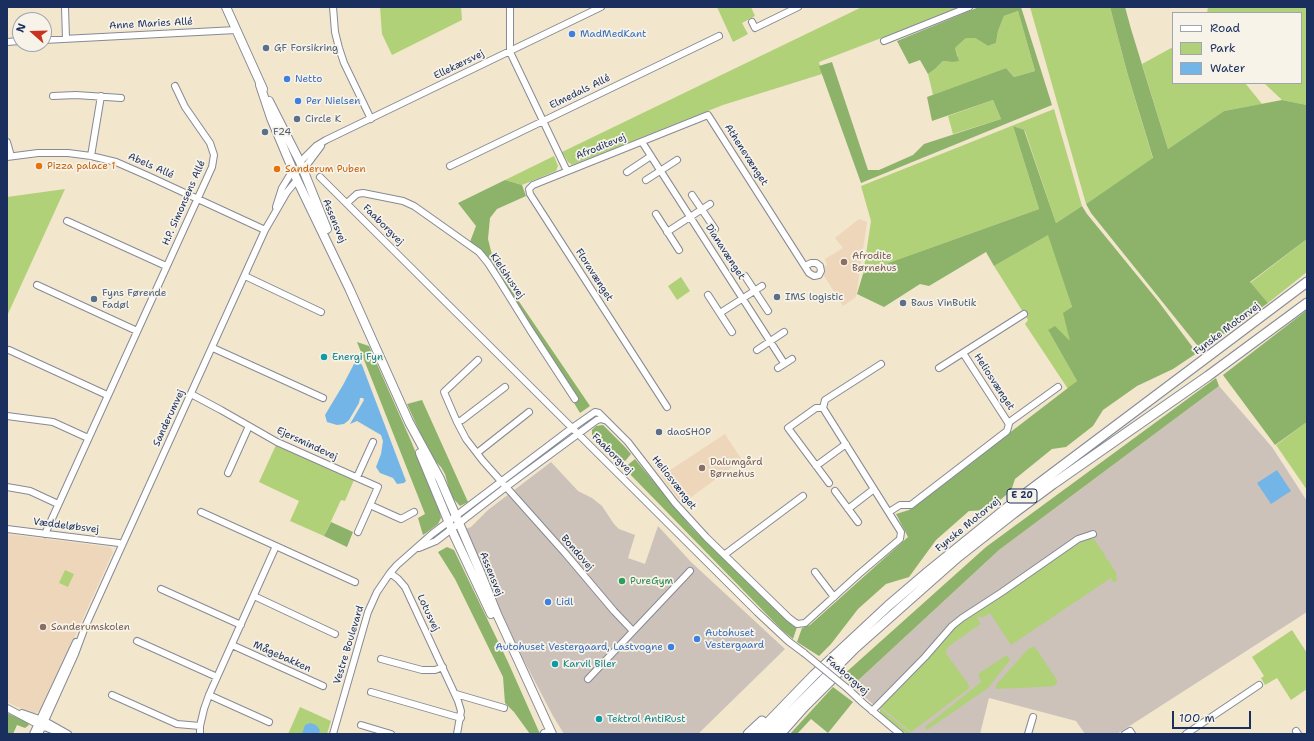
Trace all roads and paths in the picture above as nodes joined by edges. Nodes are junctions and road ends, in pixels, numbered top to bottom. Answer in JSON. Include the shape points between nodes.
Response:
{"nodes":[{"id":1,"x":65,"y":7,"type":"edge"},
{"id":2,"x":226,"y":7,"type":"edge"},
{"id":3,"x":333,"y":7,"type":"edge"},
{"id":4,"x":510,"y":7,"type":"edge"},
{"id":5,"x":600,"y":7,"type":"edge"},
{"id":6,"x":798,"y":7,"type":"edge"},
{"id":7,"x":969,"y":7,"type":"edge"},
{"id":8,"x":752,"y":22,"type":"dead end"},
{"id":9,"x":236,"y":30,"type":"junction"},
{"id":10,"x":719,"y":36,"type":"dead end"},
{"id":11,"x":66,"y":39,"type":"junction"},
{"id":12,"x":52,"y":40,"type":"edge"},
{"id":13,"x":884,"y":41,"type":"dead end"},
{"id":14,"x":510,"y":52,"type":"junction"},
{"id":15,"x":260,"y":85,"type":"junction"},
{"id":16,"x":175,"y":86,"type":"dead end"},
{"id":17,"x":53,"y":96,"type":"dead end"},
{"id":18,"x":101,"y":96,"type":"junction"},
{"id":19,"x":121,"y":98,"type":"dead end"},
{"id":20,"x":371,"y":119,"type":"junction"},
{"id":21,"x":543,"y":120,"type":"junction"},
{"id":22,"x":7,"y":142,"type":"edge"},
{"id":23,"x":642,"y":142,"type":"junction"},
{"id":24,"x":91,"y":156,"type":"junction"},
{"id":25,"x":652,"y":156,"type":"junction"},
{"id":26,"x":9,"y":157,"type":"edge"},
{"id":27,"x":677,"y":160,"type":"dead end"},
{"id":28,"x":302,"y":166,"type":"junction"},
{"id":29,"x":450,"y":166,"type":"dead end"},
{"id":30,"x":293,"y":170,"type":"junction"},
{"id":31,"x":567,"y":171,"type":"junction"},
{"id":32,"x":661,"y":171,"type":"junction"},
{"id":33,"x":627,"y":172,"type":"dead end"},
{"id":34,"x":320,"y":177,"type":"dead end"},
{"id":35,"x":297,"y":180,"type":"junction"},
{"id":36,"x":646,"y":180,"type":"dead end"},
{"id":37,"x":692,"y":195,"type":"dead end"},
{"id":38,"x":198,"y":199,"type":"junction"},
{"id":39,"x":347,"y":203,"type":"junction"},
{"id":40,"x":710,"y":204,"type":"dead end"},
{"id":41,"x":702,"y":209,"type":"junction"},
{"id":42,"x":656,"y":214,"type":"dead end"},
{"id":43,"x":690,"y":217,"type":"junction"},
{"id":44,"x":272,"y":218,"type":"junction"},
{"id":45,"x":67,"y":221,"type":"dead end"},
{"id":46,"x":715,"y":229,"type":"dead end"},
{"id":47,"x":266,"y":230,"type":"junction"},
{"id":48,"x":667,"y":232,"type":"junction"},
{"id":49,"x":679,"y":250,"type":"dead end"},
{"id":50,"x":166,"y":266,"type":"junction"},
{"id":51,"x":806,"y":266,"type":"dead end"},
{"id":52,"x":245,"y":276,"type":"junction"},
{"id":53,"x":745,"y":276,"type":"dead end"},
{"id":54,"x":1307,"y":282,"type":"edge"},
{"id":55,"x":37,"y":285,"type":"dead end"},
{"id":56,"x":762,"y":286,"type":"dead end"},
{"id":57,"x":349,"y":288,"type":"junction"},
{"id":58,"x":755,"y":291,"type":"junction"},
{"id":59,"x":708,"y":295,"type":"dead end"},
{"id":60,"x":743,"y":298,"type":"junction"},
{"id":61,"x":1307,"y":304,"type":"edge"},
{"id":62,"x":768,"y":311,"type":"dead end"},
{"id":63,"x":321,"y":312,"type":"dead end"},
{"id":64,"x":720,"y":314,"type":"junction"},
{"id":65,"x":1024,"y":314,"type":"dead end"},
{"id":66,"x":137,"y":331,"type":"junction"},
{"id":67,"x":732,"y":332,"type":"dead end"},
{"id":68,"x":784,"y":332,"type":"dead end"},
{"id":69,"x":770,"y":341,"type":"junction"},
{"id":70,"x":212,"y":348,"type":"junction"},
{"id":71,"x":9,"y":350,"type":"dead end"},
{"id":72,"x":757,"y":350,"type":"dead end"},
{"id":73,"x":963,"y":353,"type":"junction"},
{"id":74,"x":792,"y":358,"type":"dead end"},
{"id":75,"x":478,"y":360,"type":"dead end"},
{"id":76,"x":784,"y":363,"type":"junction"},
{"id":77,"x":881,"y":364,"type":"dead end"},
{"id":78,"x":778,"y":368,"type":"dead end"},
{"id":79,"x":939,"y":368,"type":"dead end"},
{"id":80,"x":505,"y":387,"type":"dead end"},
{"id":81,"x":1058,"y":387,"type":"dead end"},
{"id":82,"x":191,"y":394,"type":"junction"},
{"id":83,"x":107,"y":395,"type":"junction"},
{"id":84,"x":323,"y":398,"type":"dead end"},
{"id":85,"x":575,"y":399,"type":"dead end"},
{"id":86,"x":667,"y":407,"type":"dead end"},
{"id":87,"x":822,"y":408,"type":"junction"},
{"id":88,"x":529,"y":412,"type":"dead end"},
{"id":89,"x":7,"y":416,"type":"edge"},
{"id":90,"x":408,"y":422,"type":"junction"},
{"id":91,"x":457,"y":422,"type":"junction"},
{"id":92,"x":609,"y":422,"type":"junction"},
{"id":93,"x":1008,"y":423,"type":"junction"},
{"id":94,"x":249,"y":426,"type":"junction"},
{"id":95,"x":572,"y":428,"type":"junction"},
{"id":96,"x":578,"y":433,"type":"junction"},
{"id":97,"x":88,"y":438,"type":"junction"},
{"id":98,"x":373,"y":442,"type":"dead end"},
{"id":99,"x":846,"y":444,"type":"junction"},
{"id":100,"x":477,"y":453,"type":"junction"},
{"id":101,"x":816,"y":466,"type":"junction"},
{"id":102,"x":228,"y":473,"type":"dead end"},
{"id":103,"x":357,"y":477,"type":"junction"},
{"id":104,"x":829,"y":482,"type":"dead end"},
{"id":105,"x":504,"y":485,"type":"junction"},
{"id":106,"x":7,"y":488,"type":"edge"},
{"id":107,"x":874,"y":489,"type":"junction"},
{"id":108,"x":835,"y":491,"type":"dead end"},
{"id":109,"x":803,"y":496,"type":"dead end"},
{"id":110,"x":58,"y":504,"type":"junction"},
{"id":111,"x":370,"y":505,"type":"junction"},
{"id":112,"x":848,"y":509,"type":"junction"},
{"id":113,"x":201,"y":512,"type":"dead end"},
{"id":114,"x":414,"y":512,"type":"dead end"},
{"id":115,"x":889,"y":512,"type":"junction"},
{"id":116,"x":454,"y":522,"type":"junction"},
{"id":117,"x":858,"y":522,"type":"dead end"},
{"id":118,"x":7,"y":529,"type":"edge"},
{"id":119,"x":358,"y":532,"type":"dead end"},
{"id":120,"x":45,"y":534,"type":"junction"},
{"id":121,"x":1093,"y":534,"type":"dead end"},
{"id":122,"x":122,"y":545,"type":"junction"},
{"id":123,"x":276,"y":546,"type":"junction"},
{"id":124,"x":724,"y":555,"type":"junction"},
{"id":125,"x":690,"y":571,"type":"dead end"},
{"id":126,"x":815,"y":572,"type":"dead end"},
{"id":127,"x":390,"y":573,"type":"junction"},
{"id":128,"x":355,"y":582,"type":"dead end"},
{"id":129,"x":161,"y":589,"type":"dead end"},
{"id":130,"x":254,"y":596,"type":"junction"},
{"id":131,"x":834,"y":597,"type":"junction"},
{"id":132,"x":901,"y":606,"type":"junction"},
{"id":133,"x":241,"y":625,"type":"junction"},
{"id":134,"x":633,"y":631,"type":"junction"},
{"id":135,"x":336,"y":634,"type":"dead end"},
{"id":136,"x":137,"y":641,"type":"dead end"},
{"id":137,"x":232,"y":645,"type":"junction"},
{"id":138,"x":381,"y":659,"type":"dead end"},
{"id":139,"x":443,"y":667,"type":"junction"},
{"id":140,"x":814,"y":676,"type":"junction"},
{"id":141,"x":217,"y":677,"type":"junction"},
{"id":142,"x":588,"y":679,"type":"dead end"},
{"id":143,"x":1259,"y":685,"type":"dead end"},
{"id":144,"x":323,"y":686,"type":"dead end"},
{"id":145,"x":371,"y":692,"type":"dead end"},
{"id":146,"x":456,"y":694,"type":"junction"},
{"id":147,"x":112,"y":695,"type":"dead end"},
{"id":148,"x":209,"y":695,"type":"junction"},
{"id":149,"x":504,"y":708,"type":"dead end"},
{"id":150,"x":10,"y":709,"type":"edge"},
{"id":151,"x":872,"y":711,"type":"junction"},
{"id":152,"x":1033,"y":717,"type":"dead end"},
{"id":153,"x":461,"y":718,"type":"junction"},
{"id":154,"x":269,"y":722,"type":"dead end"},
{"id":155,"x":41,"y":723,"type":"junction"},
{"id":156,"x":362,"y":725,"type":"dead end"},
{"id":157,"x":200,"y":726,"type":"junction"},
{"id":158,"x":459,"y":733,"type":"edge"},
{"id":159,"x":33,"y":734,"type":"edge"},
{"id":160,"x":39,"y":734,"type":"edge"},
{"id":161,"x":62,"y":734,"type":"edge"},
{"id":162,"x":68,"y":734,"type":"edge"},
{"id":163,"x":200,"y":734,"type":"edge"},
{"id":164,"x":333,"y":734,"type":"edge"},
{"id":165,"x":392,"y":734,"type":"edge"},
{"id":166,"x":546,"y":734,"type":"edge"},
{"id":167,"x":552,"y":734,"type":"edge"},
{"id":168,"x":748,"y":734,"type":"edge"},
{"id":169,"x":757,"y":734,"type":"edge"},
{"id":170,"x":769,"y":734,"type":"edge"},
{"id":171,"x":780,"y":734,"type":"edge"},
{"id":172,"x":900,"y":734,"type":"edge"},
{"id":173,"x":1028,"y":734,"type":"edge"},
{"id":174,"x":1124,"y":734,"type":"edge"},
{"id":175,"x":1132,"y":734,"type":"edge"},
{"id":176,"x":1186,"y":734,"type":"edge"}],
"edges":[{"from":1,"to":11,"type":"street"},
{"from":2,"to":9,"type":"main road"},
{"from":3,"to":20,"type":"street","via":[[339,48]]},
{"from":4,"to":14,"type":"street"},
{"from":5,"to":14,"type":"street","name":"Ellekærsvej"},
{"from":6,"to":8,"type":"street","via":[[755,28]]},
{"from":7,"to":13,"type":"street"},
{"from":9,"to":11,"type":"street","name":"Anne Maries Allé"},
{"from":9,"to":15,"type":"main road"},
{"from":10,"to":21,"type":"street","name":"Elmedals Allé"},
{"from":11,"to":12,"type":"street","name":"Anne Maries Allé"},
{"from":14,"to":20,"type":"street","name":"Ellekærsvej"},
{"from":14,"to":21,"type":"street"},
{"from":15,"to":28,"type":"main road"},
{"from":15,"to":30,"type":"main road"},
{"from":16,"to":38,"type":"street","name":"H.P. Simonsens Allé","via":[[185,107],[212,149],[214,161]]},
{"from":17,"to":18,"type":"street"},
{"from":18,"to":19,"type":"street"},
{"from":18,"to":24,"type":"street"},
{"from":20,"to":28,"type":"street","name":"Ellekærsvej","via":[[316,146]]},
{"from":21,"to":29,"type":"street","name":"Elmedals Allé"},
{"from":21,"to":31,"type":"street"},
{"from":22,"to":26,"type":"street"},
{"from":23,"to":25,"type":"street","name":"Dianavænget"},
{"from":23,"to":31,"type":"street","name":"Afroditevej"},
{"from":23,"to":51,"type":"street","name":"Athenevænget","via":[[708,115]]},
{"from":24,"to":26,"type":"street","name":"Abels Allé","via":[[38,153]]},
{"from":24,"to":38,"type":"street","name":"Abels Allé","via":[[116,162]]},
{"from":25,"to":32,"type":"street","name":"Dianavænget"},
{"from":25,"to":33,"type":"street"},
{"from":27,"to":32,"type":"street"},
{"from":28,"to":30,"type":"main road"},
{"from":28,"to":35,"type":"main road"},
{"from":28,"to":57,"type":"main road","name":"Assensvej"},
{"from":30,"to":35,"type":"main road","name":"Assensvej"},
{"from":30,"to":44,"type":"street","name":"Sanderumvej","via":[[282,188]]},
{"from":31,"to":86,"type":"street","name":"Floravænget","via":[[533,185],[529,189],[530,194]]},
{"from":32,"to":36,"type":"street"},
{"from":32,"to":43,"type":"street","name":"Dianavænget"},
{"from":34,"to":39,"type":"street","name":"Faaborgvej"},
{"from":35,"to":44,"type":"street","name":"Sanderumvej"},
{"from":35,"to":57,"type":"main road","name":"Assensvej"},
{"from":37,"to":41,"type":"street","name":"Dianavænget"},
{"from":38,"to":47,"type":"street","name":"Abels Allé"},
{"from":38,"to":50,"type":"street","name":"H.P. Simonsens Allé"},
{"from":39,"to":85,"type":"street","name":"Kielshusvej","via":[[363,193],[403,201],[479,252]]},
{"from":39,"to":95,"type":"street","name":"Faaborgvej"},
{"from":40,"to":41,"type":"street"},
{"from":41,"to":43,"type":"street"},
{"from":41,"to":46,"type":"street","name":"Dianavænget"},
{"from":42,"to":48,"type":"street"},
{"from":43,"to":48,"type":"street"},
{"from":43,"to":60,"type":"street","name":"Dianavænget"},
{"from":44,"to":47,"type":"street","name":"Sanderumvej"},
{"from":45,"to":50,"type":"street"},
{"from":47,"to":52,"type":"street","name":"Sanderumvej"},
{"from":48,"to":49,"type":"street"},
{"from":50,"to":66,"type":"street","name":"H.P. Simonsens Allé"},
{"from":52,"to":63,"type":"street"},
{"from":52,"to":70,"type":"street","name":"Sanderumvej"},
{"from":53,"to":58,"type":"street","name":"Dianavænget"},
{"from":54,"to":140,"type":"highway","name":"Fynske Motorvej","number":"E 20","via":[[1013,503],[888,606]]},
{"from":55,"to":66,"type":"street"},
{"from":56,"to":58,"type":"street"},
{"from":57,"to":90,"type":"main road","name":"Assensvej"},
{"from":58,"to":60,"type":"street"},
{"from":58,"to":62,"type":"street","name":"Dianavænget"},
{"from":59,"to":64,"type":"street"},
{"from":60,"to":64,"type":"street"},
{"from":60,"to":69,"type":"street","name":"Dianavænget"},
{"from":61,"to":132,"type":"highway","name":"Fynske Motorvej","number":"E 20","via":[[1014,513]]},
{"from":64,"to":67,"type":"street"},
{"from":65,"to":73,"type":"street","name":"Heliosvænget"},
{"from":66,"to":83,"type":"street","name":"H.P. Simonsens Allé"},
{"from":68,"to":69,"type":"street"},
{"from":69,"to":72,"type":"street"},
{"from":69,"to":76,"type":"street","name":"Dianavænget"},
{"from":70,"to":82,"type":"street","name":"Sanderumvej"},
{"from":70,"to":84,"type":"street"},
{"from":71,"to":83,"type":"street"},
{"from":73,"to":79,"type":"street","name":"Heliosvænget"},
{"from":73,"to":93,"type":"street","name":"Heliosvænget"},
{"from":74,"to":76,"type":"street"},
{"from":75,"to":91,"type":"street","name":"Bondovej","via":[[444,392]]},
{"from":76,"to":78,"type":"street"},
{"from":77,"to":87,"type":"street","via":[[826,400]]},
{"from":80,"to":91,"type":"street"},
{"from":81,"to":93,"type":"street","name":"Heliosvænget"},
{"from":82,"to":94,"type":"street","name":"Ejersmindevej"},
{"from":82,"to":122,"type":"street","name":"Sanderumvej"},
{"from":83,"to":97,"type":"street","name":"H.P. Simonsens Allé"},
{"from":87,"to":99,"type":"street","name":"Heliosvænget"},
{"from":87,"to":101,"type":"street","via":[[816,408],[788,428]]},
{"from":88,"to":100,"type":"street"},
{"from":89,"to":97,"type":"street","via":[[53,422]]},
{"from":90,"to":116,"type":"main road","name":"Assensvej","via":[[422,458]]},
{"from":90,"to":116,"type":"main road","name":"Assensvej","via":[[440,479]]},
{"from":91,"to":100,"type":"street","name":"Bondovej"},
{"from":92,"to":95,"type":"street","name":"Heliosvænget","via":[[595,412]]},
{"from":92,"to":96,"type":"street","via":[[597,420]]},
{"from":92,"to":124,"type":"street","name":"Heliosvænget","via":[[636,451],[680,509]]},
{"from":93,"to":115,"type":"street","name":"Heliosvænget","via":[[1007,431],[911,505],[900,505]]},
{"from":94,"to":102,"type":"street"},
{"from":94,"to":103,"type":"street","name":"Ejersmindevej","via":[[277,442]]},
{"from":95,"to":96,"type":"street","name":"Faaborgvej"},
{"from":95,"to":105,"type":"street","name":"Vestre Boulevard"},
{"from":96,"to":105,"type":"street","name":"Vestre Boulevard"},
{"from":96,"to":151,"type":"street","name":"Faaborgvej","bridge":true,"via":[[757,612]]},
{"from":97,"to":110,"type":"street","name":"H.P. Simonsens Allé"},
{"from":98,"to":103,"type":"street"},
{"from":99,"to":101,"type":"street"},
{"from":99,"to":107,"type":"street","name":"Heliosvænget"},
{"from":100,"to":105,"type":"street","name":"Bondovej"},
{"from":101,"to":104,"type":"street"},
{"from":103,"to":111,"type":"street","name":"Ejersmindevej","via":[[378,487]]},
{"from":105,"to":116,"type":"street","name":"Vestre Boulevard"},
{"from":105,"to":134,"type":"street","name":"Bondovej"},
{"from":106,"to":110,"type":"street","via":[[30,491]]},
{"from":107,"to":112,"type":"street"},
{"from":107,"to":115,"type":"street","name":"Heliosvænget"},
{"from":108,"to":112,"type":"street"},
{"from":109,"to":124,"type":"street"},
{"from":110,"to":120,"type":"street","name":"H.P. Simonsens Allé"},
{"from":111,"to":114,"type":"street","via":[[401,519]]},
{"from":111,"to":119,"type":"street","name":"Ejersmindevej"},
{"from":112,"to":117,"type":"street"},
{"from":113,"to":123,"type":"street"},
{"from":115,"to":131,"type":"street","name":"Heliosvænget","via":[[902,532],[900,539]]},
{"from":116,"to":127,"type":"street","name":"Vestre Boulevard","via":[[412,551]]},
{"from":116,"to":166,"type":"main road","name":"Assensvej"},
{"from":116,"to":167,"type":"main road","name":"Assensvej","via":[[481,574],[496,614]]},
{"from":118,"to":120,"type":"street","name":"Væddeløbsvej"},
{"from":120,"to":122,"type":"street","name":"Væddeløbsvej"},
{"from":121,"to":151,"type":"street","via":[[1078,539],[952,626]]},
{"from":122,"to":155,"type":"street","name":"Sanderumvej","via":[[75,654]]},
{"from":123,"to":128,"type":"street"},
{"from":123,"to":130,"type":"street"},
{"from":124,"to":131,"type":"street","name":"Heliosvænget","via":[[797,624],[810,620]]},
{"from":125,"to":134,"type":"street"},
{"from":126,"to":131,"type":"street"},
{"from":127,"to":139,"type":"street","name":"Lotusvej","via":[[405,587]]},
{"from":127,"to":164,"type":"street","name":"Vestre Boulevard","via":[[368,612]]},
{"from":129,"to":133,"type":"street"},
{"from":130,"to":133,"type":"street"},
{"from":130,"to":135,"type":"street"},
{"from":132,"to":170,"type":"highway","name":"Fynske Motorvej","number":"E 20","via":[[831,670]]},
{"from":132,"to":171,"type":"highway"},
{"from":133,"to":137,"type":"street"},
{"from":134,"to":142,"type":"street"},
{"from":136,"to":141,"type":"street"},
{"from":137,"to":141,"type":"street"},
{"from":137,"to":144,"type":"street","name":"Mågebakken"},
{"from":138,"to":139,"type":"street","via":[[422,670]]},
{"from":139,"to":146,"type":"street","name":"Lotusvej"},
{"from":140,"to":168,"type":"highway","via":[[783,700]]},
{"from":140,"to":169,"type":"highway","name":"Fynske Motorvej","number":"E 20"},
{"from":141,"to":148,"type":"street"},
{"from":143,"to":176,"type":"street"},
{"from":145,"to":153,"type":"street"},
{"from":146,"to":149,"type":"street"},
{"from":146,"to":153,"type":"street","name":"Lotusvej"},
{"from":147,"to":157,"type":"street","via":[[178,724]]},
{"from":148,"to":154,"type":"street"},
{"from":148,"to":157,"type":"street"},
{"from":150,"to":155,"type":"street"},
{"from":151,"to":172,"type":"street","name":"Faaborgvej"},
{"from":152,"to":173,"type":"street"},
{"from":153,"to":158,"type":"street","name":"Lotusvej"},
{"from":155,"to":159,"type":"street","name":"Sanderumvej"},
{"from":155,"to":160,"type":"street","name":"Sanderumvej"},
{"from":155,"to":161,"type":"street"},
{"from":155,"to":162,"type":"street"},
{"from":156,"to":165,"type":"street"},
{"from":157,"to":163,"type":"street"},
{"from":174,"to":175,"type":"street","via":[[1130,730]]}]}
